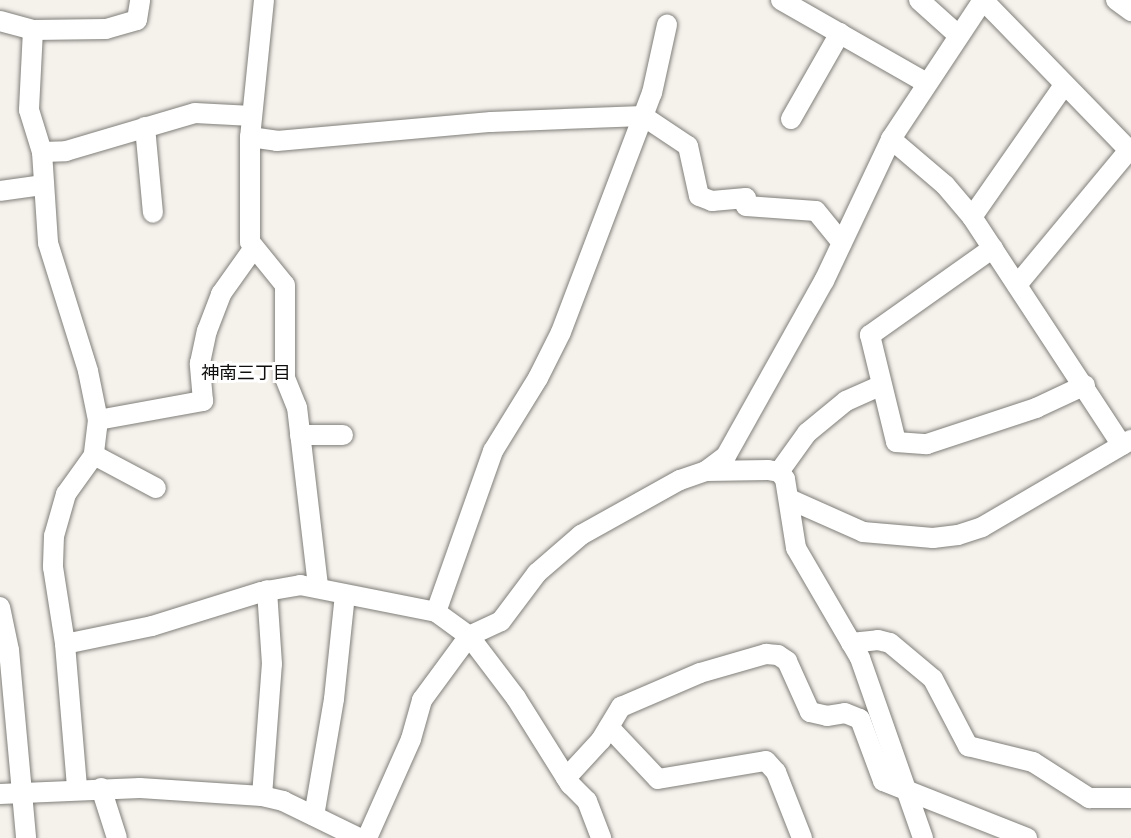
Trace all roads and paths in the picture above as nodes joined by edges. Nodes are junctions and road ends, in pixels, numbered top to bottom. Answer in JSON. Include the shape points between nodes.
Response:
{"nodes":[{"id":1,"x":140,"y":0,"type":"edge"},
{"id":2,"x":264,"y":0,"type":"edge"},
{"id":3,"x":781,"y":0,"type":"edge"},
{"id":4,"x":919,"y":0,"type":"edge"},
{"id":5,"x":983,"y":0,"type":"edge"},
{"id":6,"x":1116,"y":0,"type":"edge"},
{"id":7,"x":1131,"y":10,"type":"edge"},
{"id":8,"x":0,"y":21,"type":"edge"},
{"id":9,"x":667,"y":25,"type":"dead end"},
{"id":10,"x":33,"y":30,"type":"junction"},
{"id":11,"x":840,"y":33,"type":"junction"},
{"id":12,"x":958,"y":35,"type":"junction"},
{"id":13,"x":925,"y":82,"type":"junction"},
{"id":14,"x":1064,"y":85,"type":"junction"},
{"id":15,"x":252,"y":116,"type":"junction"},
{"id":16,"x":643,"y":116,"type":"junction"},
{"id":17,"x":791,"y":119,"type":"dead end"},
{"id":18,"x":145,"y":127,"type":"junction"},
{"id":19,"x":250,"y":137,"type":"junction"},
{"id":20,"x":891,"y":139,"type":"junction"},
{"id":21,"x":1130,"y":151,"type":"edge"},
{"id":22,"x":42,"y":152,"type":"junction"},
{"id":23,"x":43,"y":185,"type":"junction"},
{"id":24,"x":0,"y":191,"type":"edge"},
{"id":25,"x":153,"y":213,"type":"dead end"},
{"id":26,"x":972,"y":217,"type":"junction"},
{"id":27,"x":843,"y":243,"type":"junction"},
{"id":28,"x":993,"y":248,"type":"junction"},
{"id":29,"x":253,"y":249,"type":"junction"},
{"id":30,"x":1017,"y":285,"type":"junction"},
{"id":31,"x":882,"y":385,"type":"junction"},
{"id":32,"x":1085,"y":385,"type":"junction"},
{"id":33,"x":98,"y":420,"type":"junction"},
{"id":34,"x":300,"y":435,"type":"junction"},
{"id":35,"x":343,"y":435,"type":"dead end"},
{"id":36,"x":1126,"y":442,"type":"edge"},
{"id":37,"x":94,"y":455,"type":"junction"},
{"id":38,"x":706,"y":471,"type":"junction"},
{"id":39,"x":779,"y":472,"type":"junction"},
{"id":40,"x":156,"y":488,"type":"dead end"},
{"id":41,"x":789,"y":499,"type":"junction"},
{"id":42,"x":318,"y":587,"type":"junction"},
{"id":43,"x":267,"y":590,"type":"junction"},
{"id":44,"x":345,"y":595,"type":"junction"},
{"id":45,"x":0,"y":608,"type":"edge"},
{"id":46,"x":436,"y":612,"type":"junction"},
{"id":47,"x":469,"y":636,"type":"junction"},
{"id":48,"x":851,"y":643,"type":"junction"},
{"id":49,"x":65,"y":644,"type":"junction"},
{"id":50,"x":609,"y":727,"type":"junction"},
{"id":51,"x":566,"y":778,"type":"junction"},
{"id":52,"x":77,"y":788,"type":"junction"},
{"id":53,"x":101,"y":788,"type":"junction"},
{"id":54,"x":903,"y":789,"type":"junction"},
{"id":55,"x":21,"y":793,"type":"junction"},
{"id":56,"x":0,"y":794,"type":"edge"},
{"id":57,"x":262,"y":796,"type":"junction"},
{"id":58,"x":1131,"y":798,"type":"edge"},
{"id":59,"x":314,"y":816,"type":"junction"},
{"id":60,"x":26,"y":838,"type":"edge"},
{"id":61,"x":117,"y":838,"type":"edge"},
{"id":62,"x":359,"y":838,"type":"edge"},
{"id":63,"x":367,"y":838,"type":"edge"},
{"id":64,"x":601,"y":838,"type":"edge"},
{"id":65,"x":802,"y":838,"type":"edge"},
{"id":66,"x":922,"y":838,"type":"edge"},
{"id":67,"x":1027,"y":838,"type":"edge"}],
"edges":[{"from":1,"to":10,"type":"street","via":[[137,20],[106,29]]},
{"from":2,"to":15,"type":"street"},
{"from":3,"to":11,"type":"street"},
{"from":4,"to":12,"type":"street"},
{"from":5,"to":12,"type":"street"},
{"from":5,"to":14,"type":"street"},
{"from":6,"to":7,"type":"street"},
{"from":8,"to":10,"type":"street"},
{"from":9,"to":16,"type":"street"},
{"from":10,"to":22,"type":"street","via":[[28,110]]},
{"from":11,"to":13,"type":"street"},
{"from":11,"to":17,"type":"street"},
{"from":12,"to":13,"type":"street"},
{"from":13,"to":20,"type":"street"},
{"from":14,"to":21,"type":"street"},
{"from":14,"to":26,"type":"street"},
{"from":15,"to":18,"type":"street","via":[[195,113]]},
{"from":15,"to":19,"type":"street"},
{"from":16,"to":19,"type":"street","via":[[491,122],[277,141]]},
{"from":16,"to":27,"type":"street","via":[[688,146],[699,196],[712,201],[746,198],[746,206],[816,211]]},
{"from":16,"to":46,"type":"street","via":[[561,332],[493,451]]},
{"from":18,"to":22,"type":"street","via":[[66,151]]},
{"from":18,"to":25,"type":"street"},
{"from":19,"to":29,"type":"street"},
{"from":20,"to":26,"type":"street","via":[[945,185]]},
{"from":20,"to":27,"type":"street"},
{"from":21,"to":30,"type":"street"},
{"from":22,"to":23,"type":"street"},
{"from":23,"to":24,"type":"street"},
{"from":23,"to":33,"type":"street","via":[[48,243],[88,371]]},
{"from":26,"to":28,"type":"street"},
{"from":27,"to":38,"type":"street","via":[[726,456]]},
{"from":28,"to":30,"type":"street"},
{"from":28,"to":31,"type":"street","via":[[870,335]]},
{"from":29,"to":33,"type":"street","via":[[221,294],[207,331],[200,363],[203,401]]},
{"from":29,"to":34,"type":"street","via":[[274,267],[285,285],[285,378],[294,395]]},
{"from":30,"to":32,"type":"street"},
{"from":31,"to":32,"type":"street","via":[[896,442],[927,444],[1036,408]]},
{"from":31,"to":39,"type":"street","via":[[846,401],[807,433]]},
{"from":32,"to":36,"type":"street"},
{"from":33,"to":37,"type":"street"},
{"from":34,"to":35,"type":"street"},
{"from":34,"to":42,"type":"street"},
{"from":36,"to":41,"type":"street","via":[[982,527],[958,535],[933,538],[863,532]]},
{"from":37,"to":40,"type":"street"},
{"from":37,"to":49,"type":"street","via":[[66,494],[54,536],[53,567]]},
{"from":38,"to":39,"type":"street"},
{"from":38,"to":47,"type":"street","via":[[680,480],[581,535],[537,573],[501,621]]},
{"from":39,"to":41,"type":"street","via":[[785,479]]},
{"from":41,"to":48,"type":"street","via":[[796,548]]},
{"from":42,"to":43,"type":"street","via":[[300,585]]},
{"from":42,"to":44,"type":"street"},
{"from":43,"to":49,"type":"street","via":[[152,626]]},
{"from":43,"to":57,"type":"street","via":[[272,664]]},
{"from":44,"to":46,"type":"street"},
{"from":44,"to":59,"type":"street","via":[[334,699]]},
{"from":45,"to":55,"type":"street","via":[[9,650]]},
{"from":46,"to":47,"type":"street"},
{"from":47,"to":51,"type":"street","via":[[516,698]]},
{"from":47,"to":63,"type":"street","via":[[422,700],[411,738]]},
{"from":48,"to":54,"type":"street","via":[[860,658]]},
{"from":48,"to":58,"type":"street","via":[[890,643],[933,679],[968,746],[1033,762],[1089,798]]},
{"from":49,"to":52,"type":"street"},
{"from":50,"to":51,"type":"street"},
{"from":50,"to":54,"type":"street","via":[[621,707],[700,673],[766,654],[778,655],[787,661],[810,712],[827,716],[845,713],[860,719],[883,781]]},
{"from":50,"to":65,"type":"street","via":[[658,779],[766,761],[776,772]]},
{"from":51,"to":64,"type":"street","via":[[587,801]]},
{"from":52,"to":53,"type":"street"},
{"from":52,"to":55,"type":"street"},
{"from":53,"to":57,"type":"street"},
{"from":53,"to":61,"type":"street"},
{"from":54,"to":66,"type":"street"},
{"from":54,"to":67,"type":"street"},
{"from":55,"to":56,"type":"street"},
{"from":55,"to":60,"type":"street"},
{"from":57,"to":59,"type":"street"},
{"from":59,"to":62,"type":"street"}]}
